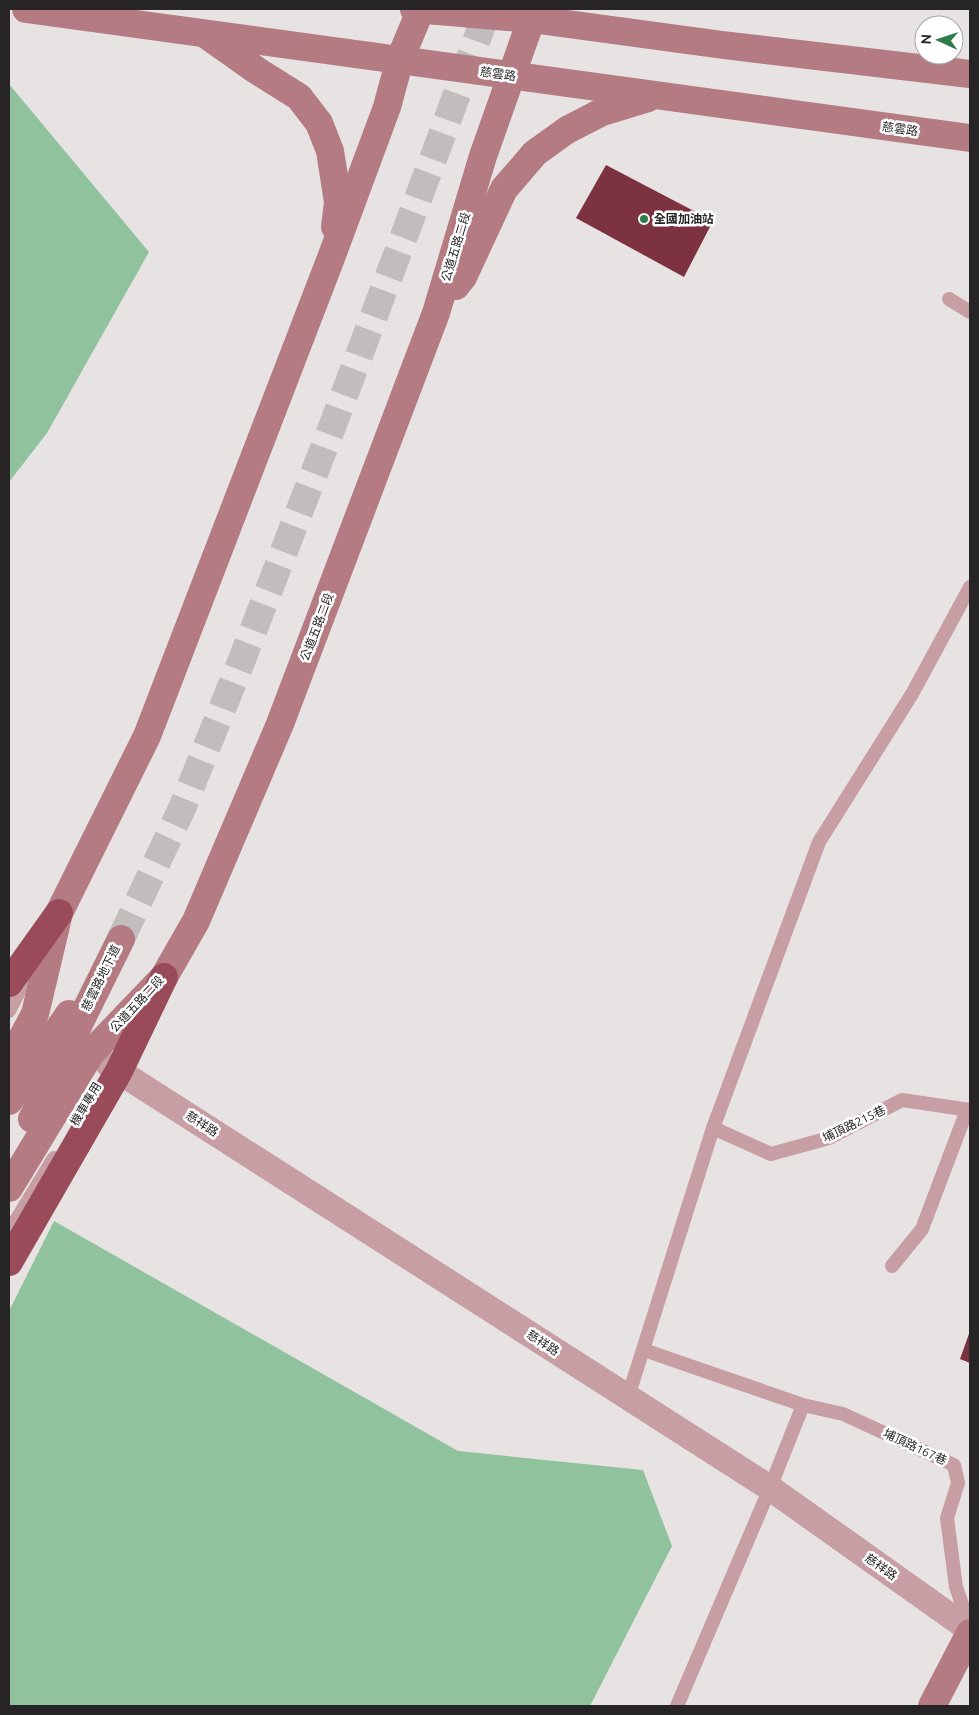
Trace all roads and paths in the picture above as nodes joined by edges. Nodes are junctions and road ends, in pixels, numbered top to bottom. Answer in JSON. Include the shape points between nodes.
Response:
{"nodes":[{"id":1,"x":26,"y":9,"type":"edge"},
{"id":2,"x":419,"y":9,"type":"edge"},
{"id":3,"x":533,"y":14,"type":"edge"},
{"id":4,"x":207,"y":35,"type":"junction"},
{"id":5,"x":400,"y":59,"type":"junction"},
{"id":6,"x":970,"y":74,"type":"edge"},
{"id":7,"x":511,"y":76,"type":"junction"},
{"id":8,"x":655,"y":95,"type":"junction"},
{"id":9,"x":970,"y":138,"type":"edge"},
{"id":10,"x":332,"y":258,"type":"junction"},
{"id":11,"x":949,"y":299,"type":"dead end"},
{"id":12,"x":970,"y":312,"type":"edge"},
{"id":13,"x":436,"y":313,"type":"junction"},
{"id":14,"x":970,"y":587,"type":"edge"},
{"id":15,"x":59,"y":913,"type":"junction"},
{"id":16,"x":164,"y":977,"type":"junction"},
{"id":17,"x":9,"y":983,"type":"edge"},
{"id":18,"x":9,"y":1011,"type":"edge"},
{"id":19,"x":9,"y":1062,"type":"edge"},
{"id":20,"x":114,"y":1068,"type":"junction"},
{"id":21,"x":9,"y":1101,"type":"edge"},
{"id":22,"x":968,"y":1110,"type":"edge"},
{"id":23,"x":713,"y":1128,"type":"junction"},
{"id":24,"x":9,"y":1168,"type":"edge"},
{"id":25,"x":9,"y":1188,"type":"edge"},
{"id":26,"x":9,"y":1232,"type":"edge"},
{"id":27,"x":9,"y":1262,"type":"edge"},
{"id":28,"x":892,"y":1266,"type":"dead end"},
{"id":29,"x":644,"y":1350,"type":"junction"},
{"id":30,"x":628,"y":1397,"type":"junction"},
{"id":31,"x":803,"y":1405,"type":"junction"},
{"id":32,"x":770,"y":1488,"type":"junction"},
{"id":33,"x":970,"y":1630,"type":"edge"},
{"id":34,"x":677,"y":1706,"type":"edge"},
{"id":35,"x":932,"y":1706,"type":"edge"}],
"edges":[{"from":1,"to":4,"type":"street","name":"慈雲路"},
{"from":2,"to":3,"type":"street"},
{"from":2,"to":5,"type":"street"},
{"from":3,"to":6,"type":"street","via":[[723,45]]},
{"from":3,"to":7,"type":"street","name":"公道五路二段"},
{"from":4,"to":5,"type":"street","name":"慈雲路"},
{"from":4,"to":10,"type":"street","via":[[299,97],[319,123],[330,151],[338,202]]},
{"from":5,"to":7,"type":"street","name":"慈雲路"},
{"from":5,"to":10,"type":"street","via":[[387,107]]},
{"from":7,"to":8,"type":"street","name":"慈雲路"},
{"from":7,"to":13,"type":"street","name":"公道五路二段","via":[[483,156]]},
{"from":8,"to":9,"type":"street","name":"慈雲路"},
{"from":8,"to":13,"type":"street","via":[[602,112],[567,130],[536,153],[504,189],[463,277]]},
{"from":10,"to":15,"type":"street","via":[[147,736]]},
{"from":11,"to":12,"type":"lane"},
{"from":13,"to":16,"type":"street","name":"公道五路二段","via":[[280,724],[196,921]]},
{"from":14,"to":23,"type":"lane","via":[[912,694],[819,842]]},
{"from":15,"to":17,"type":"highway"},
{"from":15,"to":18,"type":"lane"},
{"from":15,"to":19,"type":"street","via":[[35,1014]]},
{"from":16,"to":20,"type":"highway"},
{"from":16,"to":25,"type":"street","name":"公道五路二段","via":[[91,1053]]},
{"from":20,"to":26,"type":"lane","name":"機車專用"},
{"from":20,"to":27,"type":"highway"},
{"from":20,"to":30,"type":"street","name":"慈祥路"},
{"from":21,"to":24,"type":"street","name":"慈雲路地下道","via":[[120,939]]},
{"from":22,"to":23,"type":"lane","name":"埔頂路215巷","via":[[902,1100],[829,1138],[771,1154]]},
{"from":22,"to":28,"type":"lane","via":[[922,1229]]},
{"from":23,"to":29,"type":"lane"},
{"from":29,"to":30,"type":"lane"},
{"from":29,"to":31,"type":"lane","name":"埔頂路167巷"},
{"from":30,"to":32,"type":"street","name":"慈祥路"},
{"from":31,"to":32,"type":"lane"},
{"from":31,"to":33,"type":"lane","name":"埔頂路167巷","via":[[843,1414],[954,1465],[958,1483],[947,1518],[956,1587]]},
{"from":32,"to":33,"type":"street","name":"慈祥路"},
{"from":32,"to":34,"type":"lane"},
{"from":33,"to":35,"type":"street"}]}
